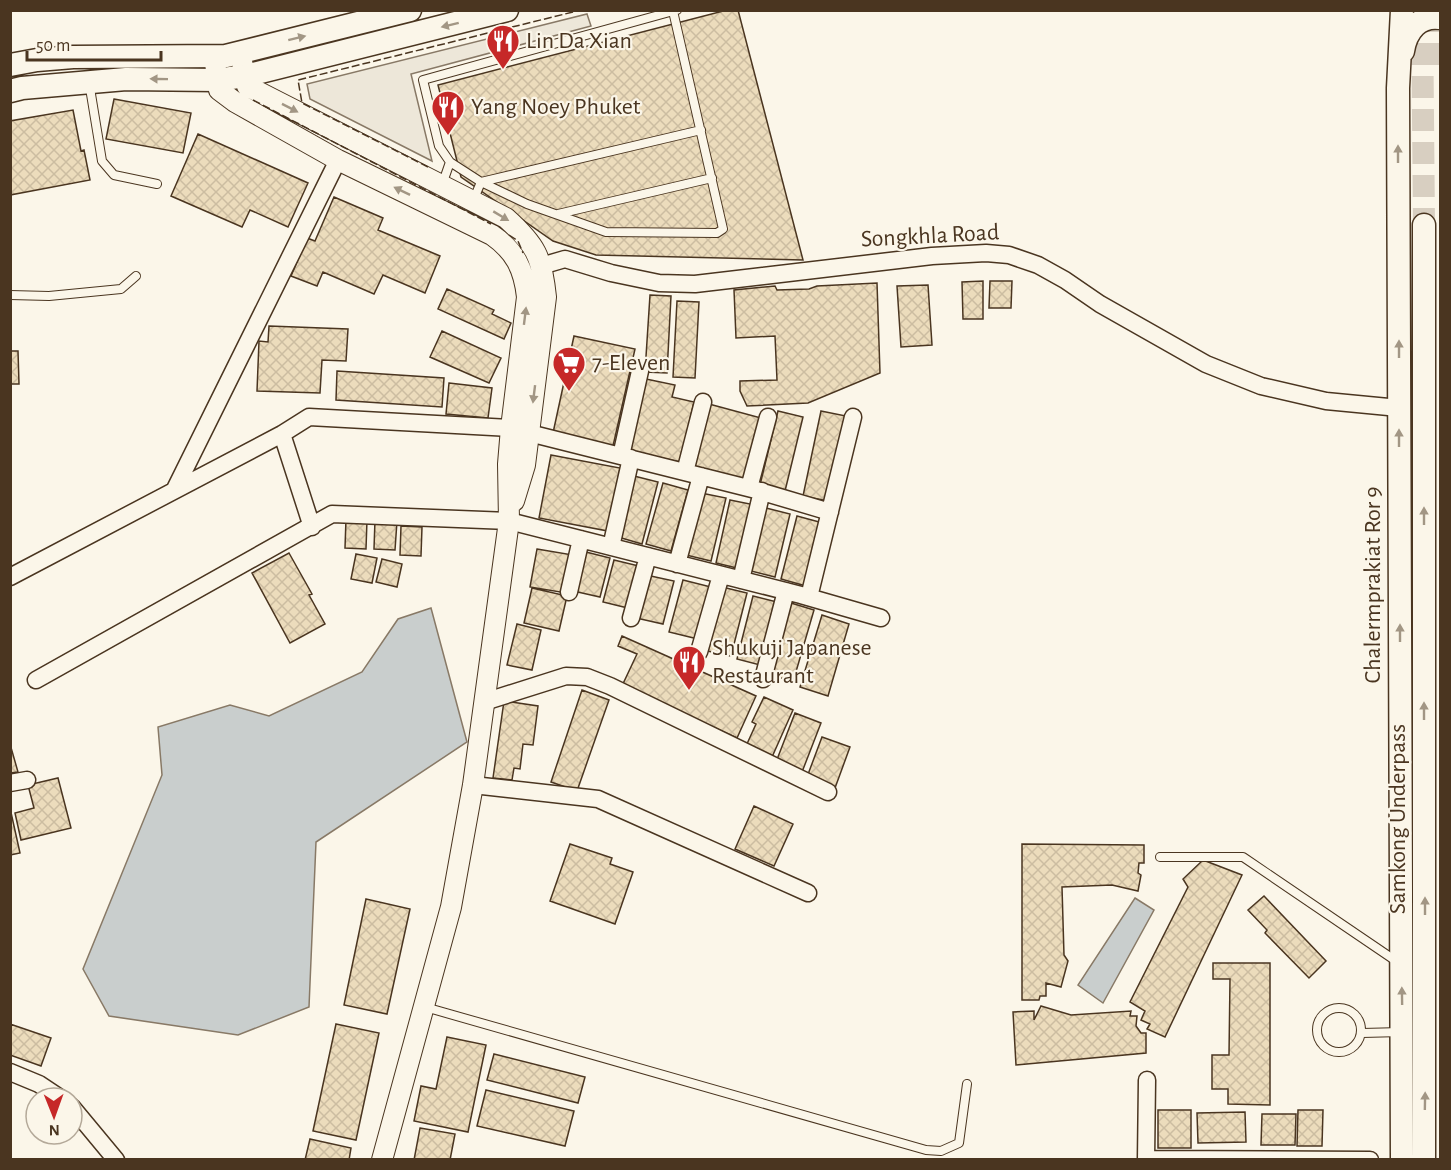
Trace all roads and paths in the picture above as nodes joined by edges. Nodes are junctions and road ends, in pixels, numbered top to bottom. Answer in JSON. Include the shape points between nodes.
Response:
{"nodes":[{"id":1,"x":410,"y":10,"type":"edge"},
{"id":2,"x":507,"y":10,"type":"edge"},
{"id":3,"x":675,"y":11,"type":"edge"},
{"id":4,"x":1400,"y":16,"type":"edge"},
{"id":5,"x":1440,"y":18,"type":"edge"},
{"id":6,"x":240,"y":52,"type":"junction"},
{"id":7,"x":214,"y":56,"type":"junction"},
{"id":8,"x":10,"y":65,"type":"edge"},
{"id":9,"x":245,"y":76,"type":"junction"},
{"id":10,"x":217,"y":80,"type":"junction"},
{"id":11,"x":89,"y":82,"type":"junction"},
{"id":12,"x":1398,"y":88,"type":"junction"},
{"id":13,"x":10,"y":91,"type":"edge"},
{"id":14,"x":701,"y":130,"type":"junction"},
{"id":15,"x":338,"y":160,"type":"junction"},
{"id":16,"x":450,"y":162,"type":"junction"},
{"id":17,"x":712,"y":178,"type":"junction"},
{"id":18,"x":481,"y":182,"type":"junction"},
{"id":19,"x":156,"y":184,"type":"dead end"},
{"id":20,"x":442,"y":185,"type":"junction"},
{"id":21,"x":473,"y":201,"type":"junction"},
{"id":22,"x":557,"y":214,"type":"junction"},
{"id":23,"x":1424,"y":225,"type":"tunnel mouth"},
{"id":24,"x":541,"y":266,"type":"junction"},
{"id":25,"x":136,"y":276,"type":"dead end"},
{"id":26,"x":10,"y":295,"type":"edge"},
{"id":27,"x":640,"y":371,"type":"dead end"},
{"id":28,"x":703,"y":402,"type":"dead end"},
{"id":29,"x":1399,"y":408,"type":"junction"},
{"id":30,"x":768,"y":417,"type":"dead end"},
{"id":31,"x":853,"y":417,"type":"dead end"},
{"id":32,"x":520,"y":431,"type":"junction"},
{"id":33,"x":282,"y":434,"type":"junction"},
{"id":34,"x":626,"y":457,"type":"junction"},
{"id":35,"x":693,"y":474,"type":"junction"},
{"id":36,"x":175,"y":489,"type":"junction"},
{"id":37,"x":755,"y":490,"type":"junction"},
{"id":38,"x":830,"y":512,"type":"junction"},
{"id":39,"x":509,"y":521,"type":"junction"},
{"id":40,"x":312,"y":526,"type":"junction"},
{"id":41,"x":581,"y":539,"type":"junction"},
{"id":42,"x":611,"y":547,"type":"junction"},
{"id":43,"x":648,"y":556,"type":"junction"},
{"id":44,"x":676,"y":564,"type":"junction"},
{"id":45,"x":721,"y":575,"type":"junction"},
{"id":46,"x":10,"y":576,"type":"edge"},
{"id":47,"x":741,"y":580,"type":"junction"},
{"id":48,"x":786,"y":591,"type":"junction"},
{"id":49,"x":569,"y":592,"type":"dead end"},
{"id":50,"x":809,"y":597,"type":"junction"},
{"id":51,"x":631,"y":618,"type":"dead end"},
{"id":52,"x":881,"y":618,"type":"dead end"},
{"id":53,"x":699,"y":652,"type":"dead end"},
{"id":54,"x":763,"y":679,"type":"dead end"},
{"id":55,"x":36,"y":680,"type":"dead end"},
{"id":56,"x":484,"y":702,"type":"junction"},
{"id":57,"x":473,"y":785,"type":"junction"},
{"id":58,"x":828,"y":792,"type":"dead end"},
{"id":59,"x":1160,"y":857,"type":"dead end"},
{"id":60,"x":808,"y":893,"type":"dead end"},
{"id":61,"x":1401,"y":965,"type":"junction"},
{"id":62,"x":424,"y":1007,"type":"junction"},
{"id":63,"x":1402,"y":1032,"type":"junction"},
{"id":64,"x":1362,"y":1033,"type":"junction"},
{"id":65,"x":10,"y":1072,"type":"edge"},
{"id":66,"x":1147,"y":1080,"type":"dead end"},
{"id":67,"x":967,"y":1084,"type":"dead end"},
{"id":68,"x":42,"y":1086,"type":"edge"},
{"id":69,"x":84,"y":1121,"type":"edge"},
{"id":70,"x":1146,"y":1159,"type":"edge"},
{"id":71,"x":116,"y":1160,"type":"edge"},
{"id":72,"x":382,"y":1160,"type":"edge"},
{"id":73,"x":1370,"y":1160,"type":"edge"},
{"id":74,"x":1402,"y":1160,"type":"edge"},
{"id":75,"x":1424,"y":1160,"type":"edge"}],
"edges":[{"from":6,"to":1,"type":"main road","one_way":true},
{"from":2,"to":9,"type":"main road","one_way":true},
{"from":3,"to":14,"type":"lane"},
{"from":3,"to":16,"type":"lane","via":[[423,80],[439,146]]},
{"from":4,"to":12,"type":"main road","name":"Chalermprakiat Ror 9"},
{"from":5,"to":12,"type":"main road","via":[[1425,19],[1409,31]]},
{"from":6,"to":7,"type":"main road"},
{"from":6,"to":9,"type":"street"},
{"from":7,"to":8,"type":"main road","via":[[73,57]]},
{"from":7,"to":10,"type":"street"},
{"from":9,"to":10,"type":"main road"},
{"from":9,"to":20,"type":"street","one_way":true,"via":[[247,86]]},
{"from":10,"to":11,"type":"main road","one_way":true},
{"from":10,"to":15,"type":"street","via":[[219,90],[235,102]]},
{"from":11,"to":13,"type":"main road"},
{"from":11,"to":19,"type":"lane","via":[[102,161],[114,175]]},
{"from":29,"to":12,"type":"main road","name":"Chalermprakiat Ror 9","one_way":true},
{"from":14,"to":17,"type":"lane"},
{"from":14,"to":18,"type":"lane"},
{"from":32,"to":15,"type":"street","one_way":true,"via":[[527,297],[519,261],[492,235]]},
{"from":15,"to":36,"type":"street"},
{"from":16,"to":18,"type":"lane"},
{"from":16,"to":20,"type":"lane"},
{"from":17,"to":22,"type":"lane"},
{"from":17,"to":22,"type":"lane","via":[[723,229],[717,233],[606,232]]},
{"from":18,"to":21,"type":"lane"},
{"from":18,"to":22,"type":"lane"},
{"from":20,"to":21,"type":"street"},
{"from":21,"to":24,"type":"street","one_way":true,"via":[[506,218],[524,234],[538,253]]},
{"from":75,"to":23,"type":"main road","name":"Samkong Underpass","one_way":true},
{"from":24,"to":29,"type":"street","name":"Songkhla Road","via":[[565,259],[630,277],[695,284],[932,256],[1010,255],[1065,280],[1206,364],[1260,386],[1326,401]]},
{"from":24,"to":32,"type":"street","one_way":true,"via":[[546,297]]},
{"from":25,"to":26,"type":"lane","via":[[121,289],[49,296]]},
{"from":27,"to":34,"type":"street"},
{"from":28,"to":35,"type":"street"},
{"from":61,"to":29,"type":"main road","name":"Chalermprakiat Ror 9","one_way":true},
{"from":30,"to":37,"type":"street"},
{"from":31,"to":38,"type":"street"},
{"from":32,"to":33,"type":"street","via":[[309,417]]},
{"from":32,"to":34,"type":"street"},
{"from":32,"to":39,"type":"street","via":[[508,464]]},
{"from":33,"to":36,"type":"street"},
{"from":33,"to":40,"type":"street"},
{"from":34,"to":35,"type":"street"},
{"from":34,"to":42,"type":"street"},
{"from":35,"to":37,"type":"street"},
{"from":35,"to":44,"type":"street"},
{"from":36,"to":46,"type":"street"},
{"from":37,"to":38,"type":"street"},
{"from":37,"to":47,"type":"street"},
{"from":38,"to":50,"type":"street"},
{"from":39,"to":40,"type":"street","via":[[332,514]]},
{"from":39,"to":41,"type":"street"},
{"from":39,"to":56,"type":"street"},
{"from":40,"to":55,"type":"street"},
{"from":41,"to":42,"type":"street"},
{"from":41,"to":49,"type":"street"},
{"from":42,"to":43,"type":"street"},
{"from":43,"to":44,"type":"street"},
{"from":43,"to":51,"type":"street"},
{"from":44,"to":45,"type":"street"},
{"from":45,"to":47,"type":"street"},
{"from":45,"to":53,"type":"street"},
{"from":47,"to":48,"type":"street"},
{"from":48,"to":50,"type":"street"},
{"from":48,"to":54,"type":"street"},
{"from":50,"to":52,"type":"street"},
{"from":56,"to":57,"type":"street"},
{"from":56,"to":58,"type":"street","via":[[566,676],[587,677]]},
{"from":57,"to":60,"type":"street","via":[[598,799]]},
{"from":57,"to":62,"type":"street","via":[[452,907]]},
{"from":59,"to":61,"type":"lane","via":[[1242,857]]},
{"from":63,"to":61,"type":"main road","name":"Chalermprakiat Ror 9","one_way":true},
{"from":62,"to":67,"type":"lane","via":[[926,1150],[941,1151],[959,1143]]},
{"from":62,"to":72,"type":"street"},
{"from":63,"to":64,"type":"lane"},
{"from":63,"to":74,"type":"main road","name":"Chalermprakiat Ror 9"},
{"from":64,"to":64,"type":"lane","via":[[1359,1019],[1349,1009],[1334,1008],[1322,1015],[1317,1028],[1319,1040],[1337,1053],[1358,1044]]},
{"from":65,"to":68,"type":"street"},
{"from":66,"to":70,"type":"street"},
{"from":69,"to":71,"type":"street"},
{"from":70,"to":73,"type":"street"}]}
